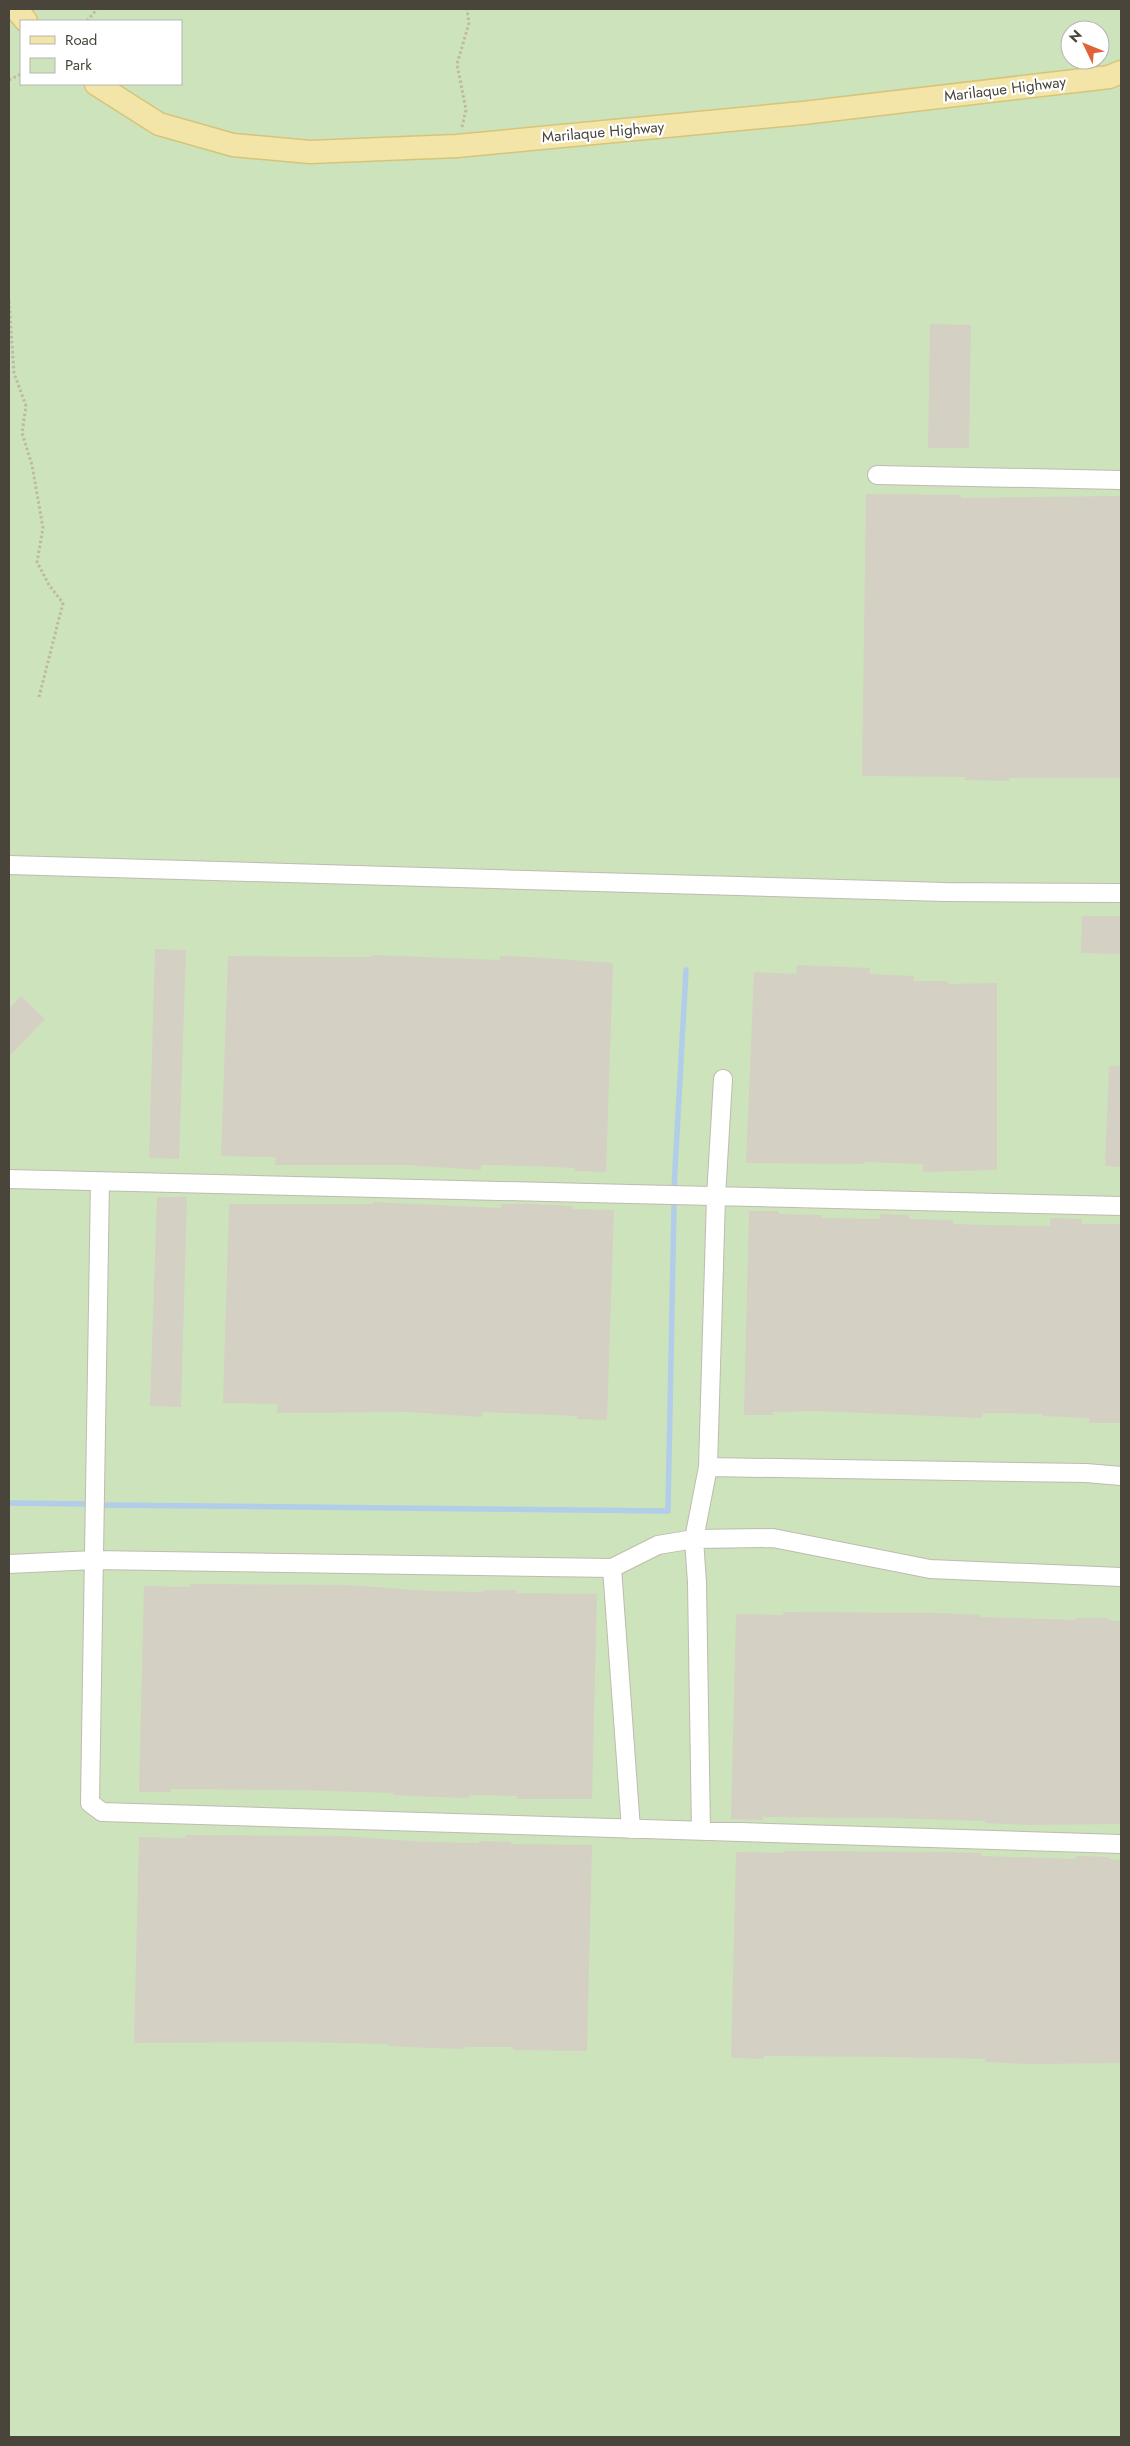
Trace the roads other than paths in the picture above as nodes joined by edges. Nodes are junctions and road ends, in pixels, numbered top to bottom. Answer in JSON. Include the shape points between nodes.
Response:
{"nodes":[{"id":1,"x":16,"y":9,"type":"edge"},
{"id":2,"x":25,"y":20,"type":"edge"},
{"id":3,"x":1121,"y":72,"type":"edge"},
{"id":4,"x":98,"y":85,"type":"edge"},
{"id":5,"x":877,"y":475,"type":"dead end"},
{"id":6,"x":1121,"y":480,"type":"edge"},
{"id":7,"x":9,"y":865,"type":"edge"},
{"id":8,"x":1121,"y":893,"type":"edge"},
{"id":9,"x":723,"y":1079,"type":"dead end"},
{"id":10,"x":9,"y":1179,"type":"edge"},
{"id":11,"x":100,"y":1181,"type":"junction"},
{"id":12,"x":716,"y":1197,"type":"junction"},
{"id":13,"x":1121,"y":1206,"type":"edge"},
{"id":14,"x":708,"y":1467,"type":"junction"},
{"id":15,"x":1121,"y":1476,"type":"edge"},
{"id":16,"x":694,"y":1539,"type":"junction"},
{"id":17,"x":94,"y":1560,"type":"junction"},
{"id":18,"x":9,"y":1564,"type":"edge"},
{"id":19,"x":612,"y":1568,"type":"junction"},
{"id":20,"x":1121,"y":1577,"type":"edge"},
{"id":21,"x":631,"y":1829,"type":"junction"},
{"id":22,"x":702,"y":1831,"type":"junction"},
{"id":23,"x":1121,"y":1844,"type":"edge"}],
"edges":[{"from":1,"to":2,"type":"main road"},
{"from":3,"to":4,"type":"main road","name":"Marilaque Highway","via":[[1109,77],[803,113],[457,146],[310,152],[233,145],[159,124]]},
{"from":5,"to":6,"type":"lane"},
{"from":7,"to":8,"type":"lane","via":[[944,892]]},
{"from":9,"to":12,"type":"lane"},
{"from":10,"to":11,"type":"lane"},
{"from":11,"to":12,"type":"lane"},
{"from":11,"to":17,"type":"lane"},
{"from":12,"to":13,"type":"lane"},
{"from":12,"to":14,"type":"lane"},
{"from":14,"to":15,"type":"lane"},
{"from":14,"to":16,"type":"lane"},
{"from":16,"to":19,"type":"lane","via":[[658,1544]]},
{"from":16,"to":20,"type":"lane","via":[[773,1538],[930,1569]]},
{"from":16,"to":22,"type":"lane"},
{"from":17,"to":18,"type":"lane"},
{"from":17,"to":19,"type":"lane"},
{"from":17,"to":21,"type":"lane","via":[[90,1804],[102,1812]]},
{"from":19,"to":21,"type":"lane"},
{"from":21,"to":22,"type":"lane"},
{"from":22,"to":23,"type":"lane"}]}
